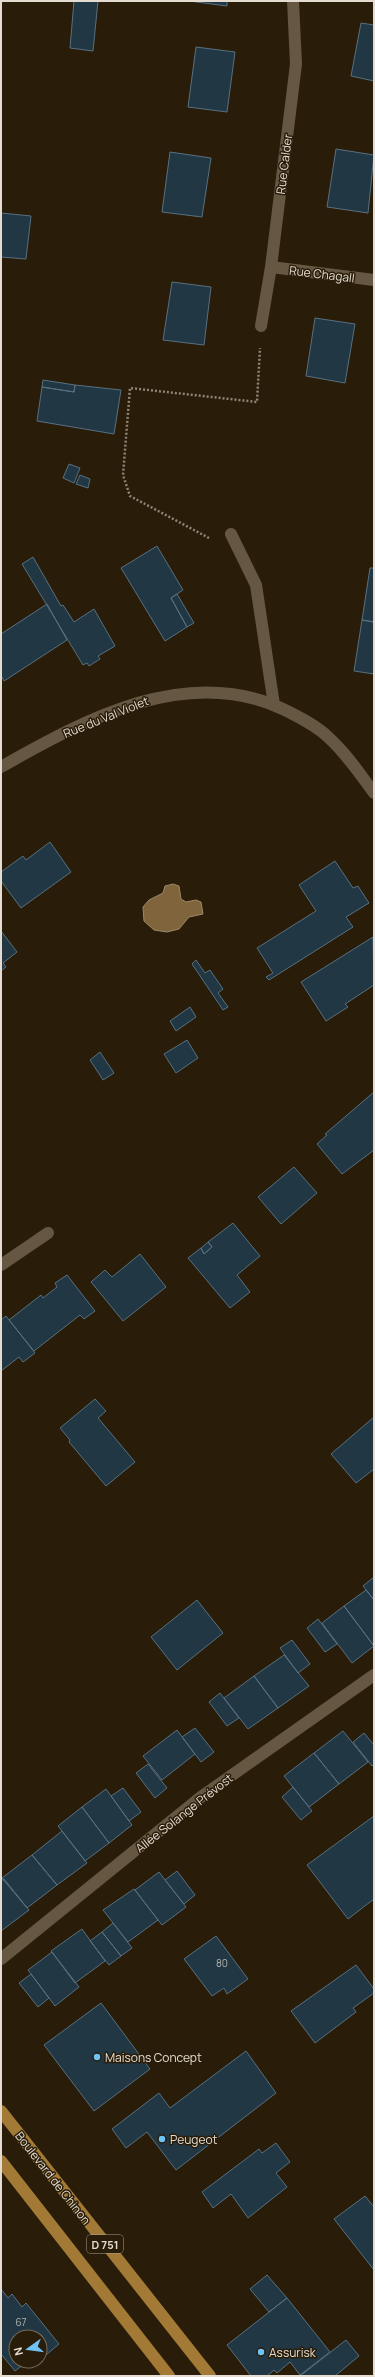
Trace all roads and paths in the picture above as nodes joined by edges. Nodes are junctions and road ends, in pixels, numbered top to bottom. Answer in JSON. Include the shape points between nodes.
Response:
{"nodes":[{"id":1,"x":293,"y":1,"type":"edge"},
{"id":2,"x":271,"y":267,"type":"junction"},
{"id":3,"x":374,"y":280,"type":"edge"},
{"id":4,"x":261,"y":326,"type":"joint"},
{"id":5,"x":231,"y":534,"type":"dead end"},
{"id":6,"x":242,"y":556,"type":"junction"},
{"id":7,"x":274,"y":705,"type":"junction"},
{"id":8,"x":1,"y":767,"type":"edge"},
{"id":9,"x":374,"y":793,"type":"edge"},
{"id":10,"x":48,"y":1233,"type":"dead end"},
{"id":11,"x":1,"y":1265,"type":"edge"},
{"id":12,"x":374,"y":1675,"type":"edge"},
{"id":13,"x":1,"y":1959,"type":"edge"},
{"id":14,"x":1,"y":2111,"type":"edge"},
{"id":15,"x":1,"y":2161,"type":"edge"},
{"id":16,"x":169,"y":2376,"type":"edge"},
{"id":17,"x":210,"y":2376,"type":"edge"}],
"edges":[{"from":1,"to":2,"type":"street","name":"Rue Calder","via":[[296,64]]},
{"from":2,"to":3,"type":"street","name":"Rue Chagall"},
{"from":2,"to":4,"type":"street","name":"Rue Calder"},
{"from":4,"to":6,"type":"path","via":[[257,402],[130,388],[127,420],[123,475],[130,496]]},
{"from":5,"to":6,"type":"street"},
{"from":6,"to":7,"type":"street","via":[[256,585]]},
{"from":7,"to":8,"type":"street","name":"Rue du Val Violet","via":[[242,695],[214,693],[182,693],[154,697],[127,705],[93,720]]},
{"from":7,"to":9,"type":"street","name":"Rue du Val Violet","via":[[328,736],[355,766]]},
{"from":10,"to":11,"type":"street"},
{"from":12,"to":13,"type":"street","name":"Allée Solange Prévost","via":[[201,1797]]},
{"from":14,"to":17,"type":"main road","name":"Boulevard de Chinon","number":"D 751"},
{"from":15,"to":16,"type":"main road","number":"D 751"}]}
